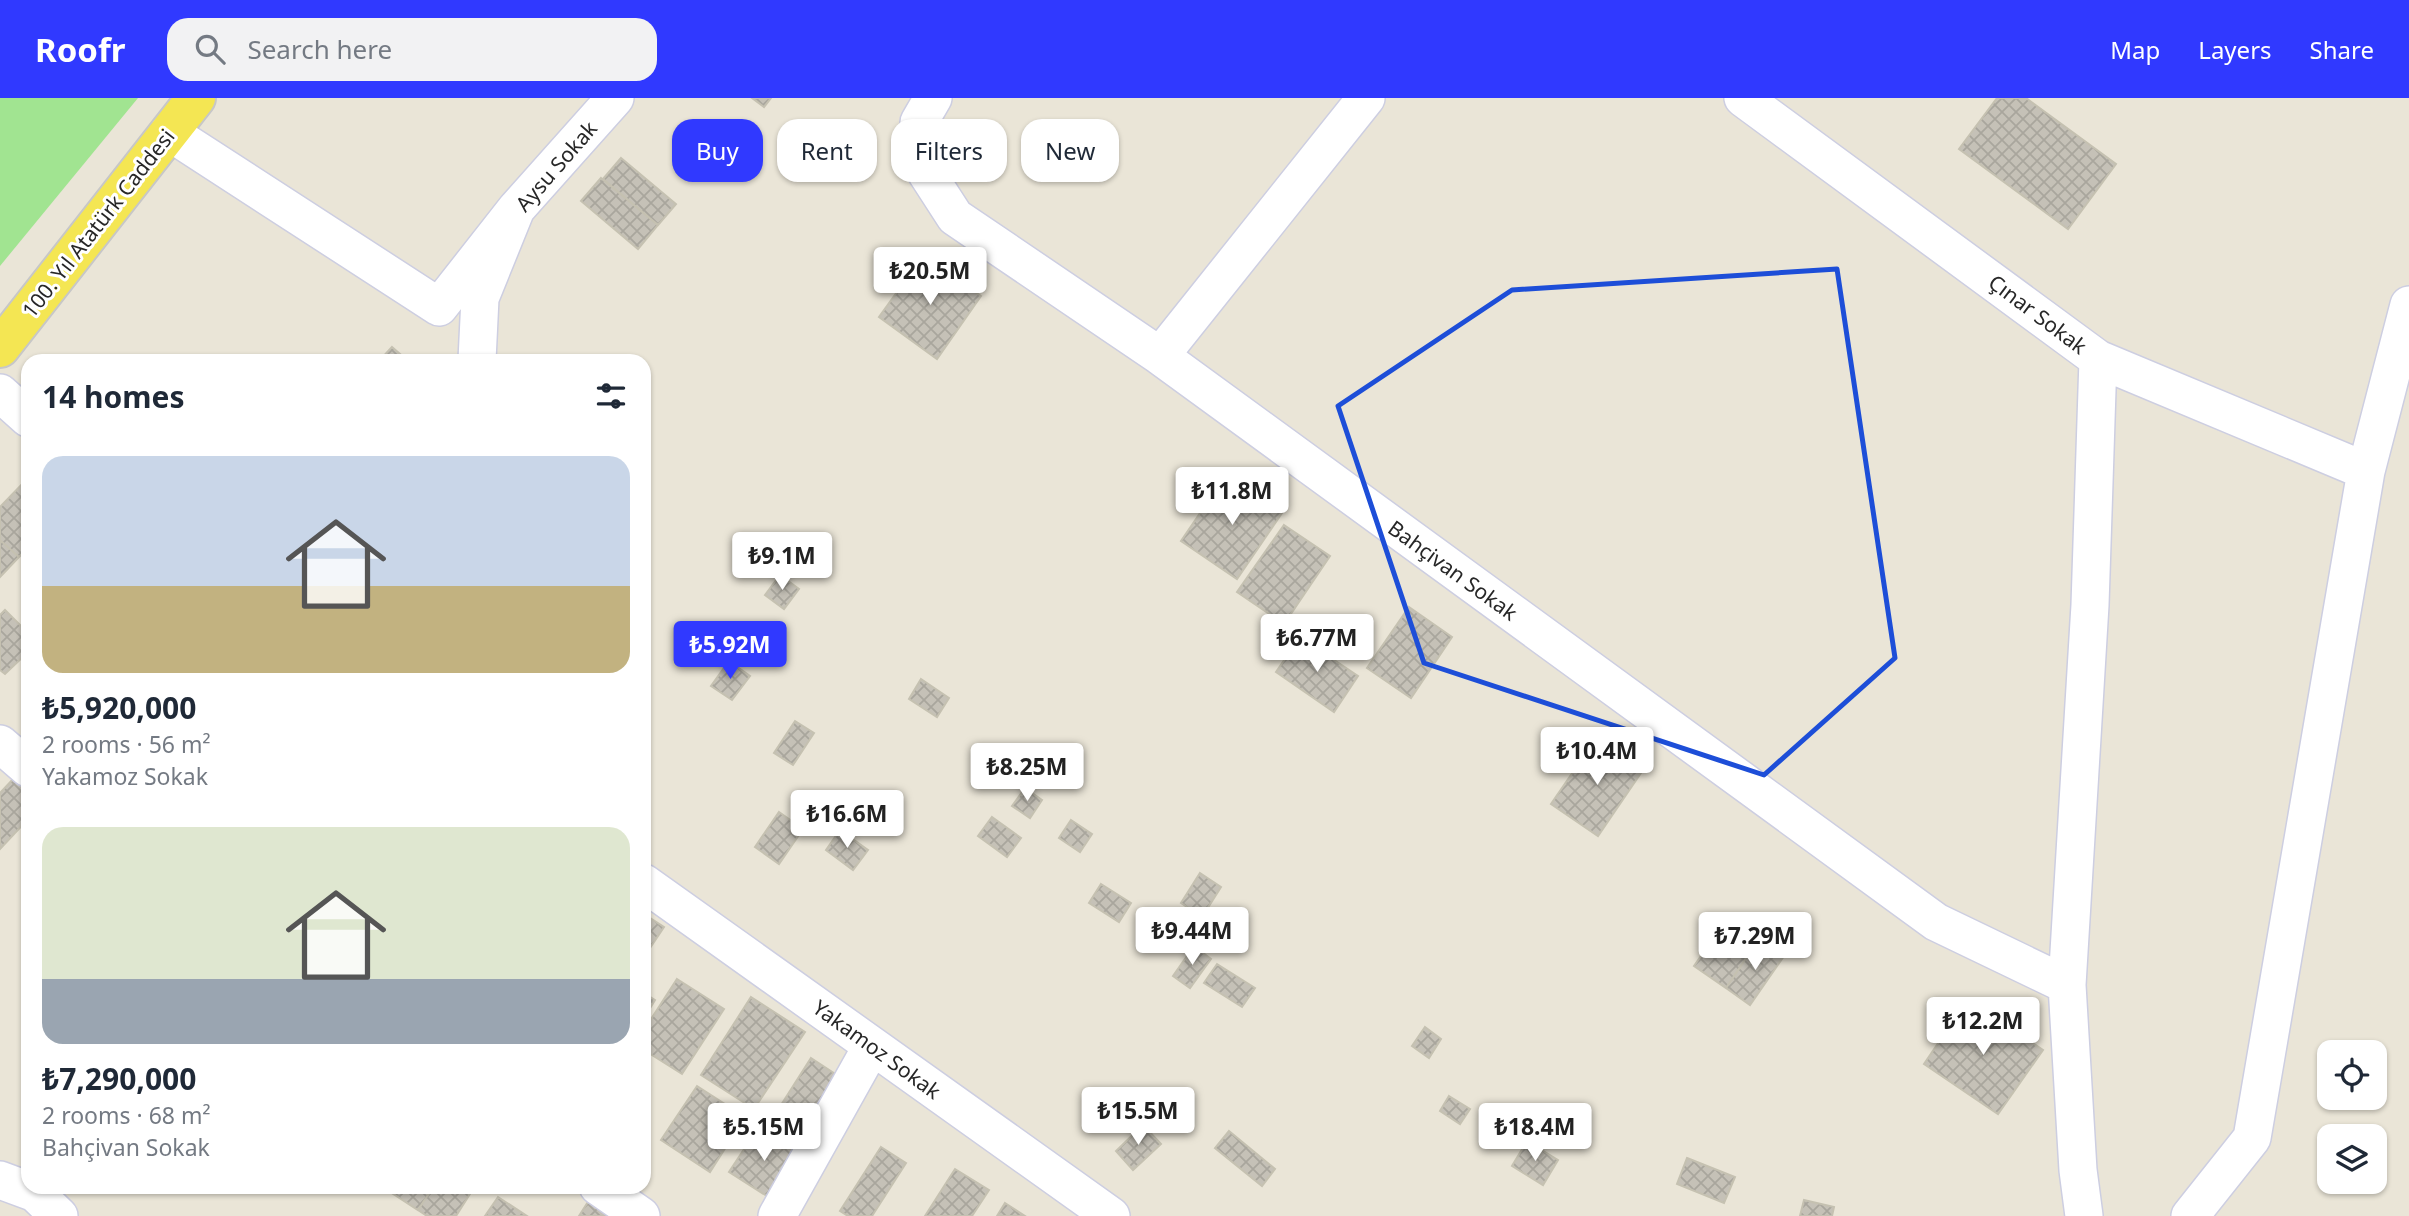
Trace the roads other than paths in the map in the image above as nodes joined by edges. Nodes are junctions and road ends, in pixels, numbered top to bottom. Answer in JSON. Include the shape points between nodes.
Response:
{"nodes":[{"id":1,"x":195,"y":98,"type":"edge"},
{"id":2,"x":615,"y":98,"type":"edge"},
{"id":3,"x":933,"y":98,"type":"edge"},
{"id":4,"x":1366,"y":98,"type":"edge"},
{"id":5,"x":1743,"y":98,"type":"edge"},
{"id":6,"x":169,"y":132,"type":"junction"},
{"id":7,"x":516,"y":209,"type":"junction"},
{"id":8,"x":2409,"y":305,"type":"edge"},
{"id":9,"x":0,"y":348,"type":"edge"},
{"id":10,"x":477,"y":354,"type":"edge"},
{"id":11,"x":1160,"y":356,"type":"junction"},
{"id":12,"x":2098,"y":359,"type":"junction"},
{"id":13,"x":0,"y":393,"type":"edge"},
{"id":14,"x":21,"y":412,"type":"edge"},
{"id":15,"x":2366,"y":471,"type":"junction"},
{"id":16,"x":0,"y":744,"type":"edge"},
{"id":17,"x":21,"y":762,"type":"edge"},
{"id":18,"x":651,"y":888,"type":"edge"},
{"id":19,"x":2067,"y":985,"type":"junction"},
{"id":20,"x":872,"y":1046,"type":"junction"},
{"id":21,"x":0,"y":1180,"type":"edge"},
{"id":22,"x":21,"y":1188,"type":"edge"},
{"id":23,"x":36,"y":1194,"type":"edge"},
{"id":24,"x":609,"y":1194,"type":"edge"},
{"id":25,"x":59,"y":1216,"type":"edge"},
{"id":26,"x":641,"y":1216,"type":"edge"},
{"id":27,"x":777,"y":1216,"type":"edge"},
{"id":28,"x":1111,"y":1216,"type":"edge"},
{"id":29,"x":2084,"y":1216,"type":"edge"},
{"id":30,"x":2190,"y":1216,"type":"edge"}],
"edges":[{"from":1,"to":6,"type":"main road","name":"100. Yıl Atatürk Caddesi"},
{"from":2,"to":7,"type":"street","name":"Aysu Sokak"},
{"from":3,"to":11,"type":"street","name":"Bahçivan Sokak","via":[[919,122],[922,166],[955,217]]},
{"from":4,"to":11,"type":"street"},
{"from":5,"to":12,"type":"street","name":"Çınar Sokak"},
{"from":6,"to":7,"type":"street","via":[[439,307]]},
{"from":6,"to":9,"type":"main road","name":"100. Yıl Atatürk Caddesi"},
{"from":7,"to":10,"type":"street","name":"Aysu Sokak","via":[[480,298]]},
{"from":8,"to":15,"type":"street"},
{"from":11,"to":19,"type":"street","name":"Bahçivan Sokak","via":[[1936,922]]},
{"from":12,"to":15,"type":"street","name":"Çınar Sokak"},
{"from":12,"to":19,"type":"street","via":[[2090,605]]},
{"from":13,"to":14,"type":"street"},
{"from":15,"to":30,"type":"street","via":[[2252,1138]]},
{"from":16,"to":17,"type":"street"},
{"from":18,"to":20,"type":"street","name":"Yakamoz Sokak"},
{"from":19,"to":29,"type":"street"},
{"from":20,"to":27,"type":"street"},
{"from":20,"to":28,"type":"street","name":"Yakamoz Sokak"},
{"from":21,"to":22,"type":"street"},
{"from":23,"to":25,"type":"street"},
{"from":24,"to":26,"type":"street"}]}
